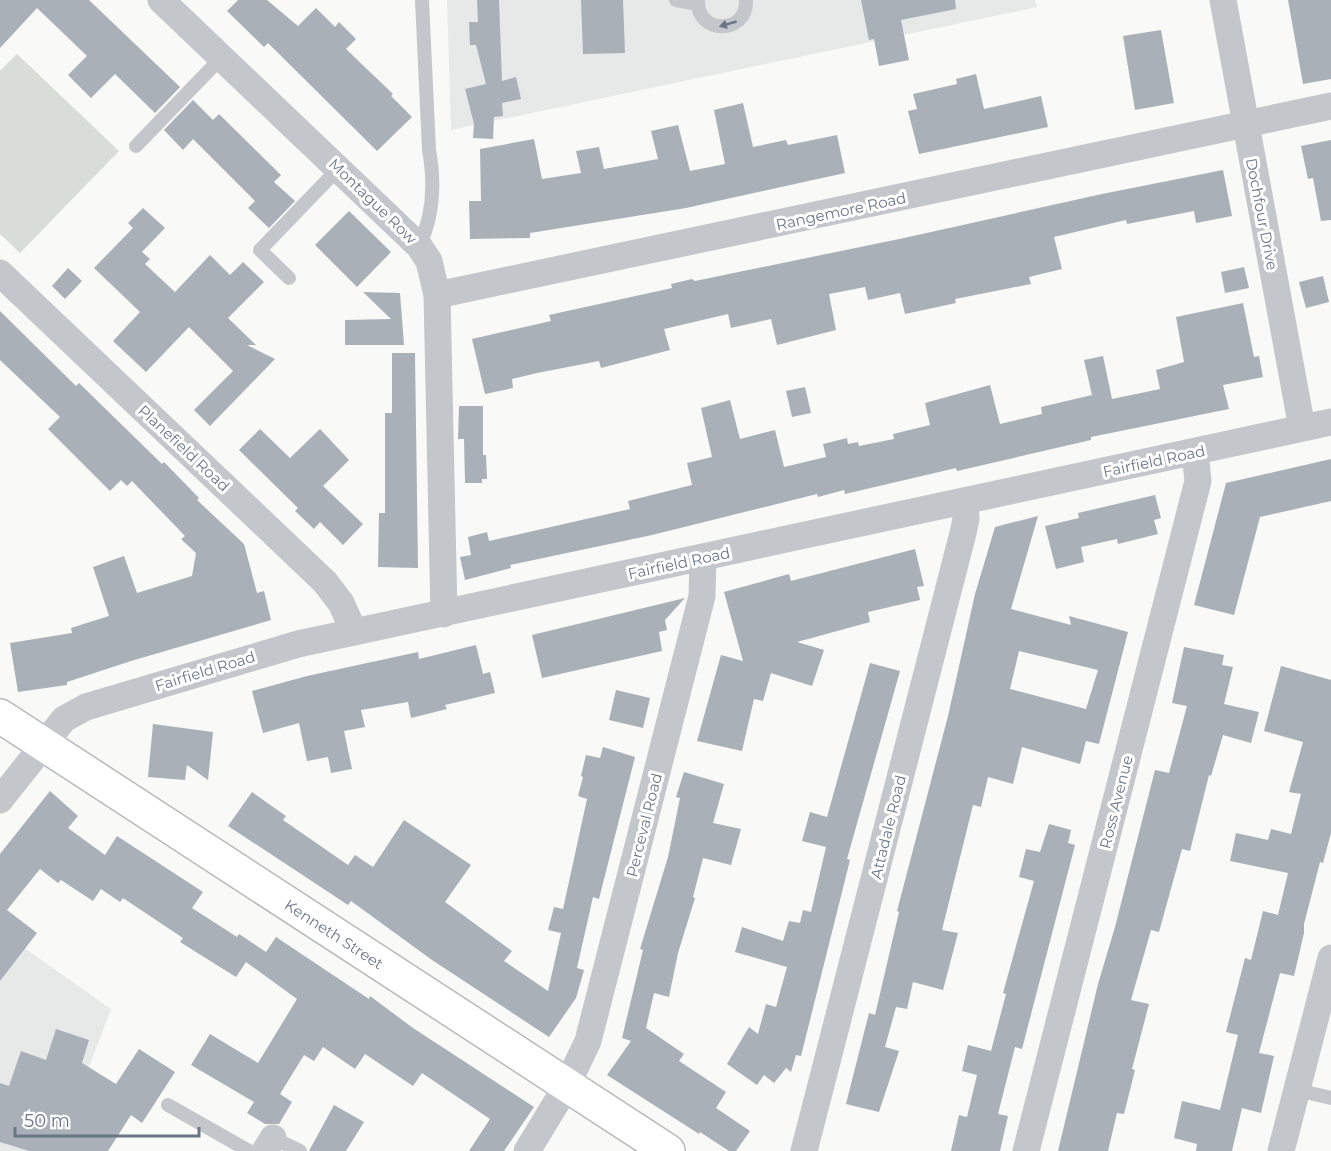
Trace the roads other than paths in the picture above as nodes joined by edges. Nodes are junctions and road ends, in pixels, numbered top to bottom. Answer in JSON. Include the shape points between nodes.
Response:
{"nodes":[{"id":1,"x":161,"y":0,"type":"edge"},
{"id":2,"x":422,"y":0,"type":"edge"},
{"id":3,"x":676,"y":0,"type":"edge"},
{"id":4,"x":746,"y":0,"type":"edge"},
{"id":5,"x":1223,"y":0,"type":"edge"},
{"id":6,"x":698,"y":2,"type":"edge"},
{"id":7,"x":222,"y":57,"type":"junction"},
{"id":8,"x":1331,"y":106,"type":"edge"},
{"id":9,"x":1245,"y":124,"type":"junction"},
{"id":10,"x":136,"y":146,"type":"dead end"},
{"id":11,"x":339,"y":168,"type":"junction"},
{"id":12,"x":419,"y":246,"type":"junction"},
{"id":13,"x":0,"y":273,"type":"edge"},
{"id":14,"x":289,"y":278,"type":"dead end"},
{"id":15,"x":437,"y":295,"type":"junction"},
{"id":16,"x":1331,"y":422,"type":"edge"},
{"id":17,"x":1302,"y":428,"type":"junction"},
{"id":18,"x":1195,"y":452,"type":"junction"},
{"id":19,"x":965,"y":502,"type":"junction"},
{"id":20,"x":703,"y":558,"type":"junction"},
{"id":21,"x":444,"y":614,"type":"junction"},
{"id":22,"x":354,"y":632,"type":"junction"},
{"id":23,"x":0,"y":716,"type":"edge"},
{"id":24,"x":44,"y":744,"type":"junction"},
{"id":25,"x":0,"y":800,"type":"edge"},
{"id":26,"x":1331,"y":958,"type":"edge"},
{"id":27,"x":567,"y":1087,"type":"junction"},
{"id":28,"x":1297,"y":1090,"type":"junction"},
{"id":29,"x":1331,"y":1098,"type":"edge"},
{"id":30,"x":168,"y":1105,"type":"dead end"},
{"id":31,"x":269,"y":1145,"type":"edge"},
{"id":32,"x":249,"y":1151,"type":"edge"},
{"id":33,"x":300,"y":1151,"type":"edge"},
{"id":34,"x":527,"y":1151,"type":"edge"},
{"id":35,"x":668,"y":1151,"type":"edge"},
{"id":36,"x":804,"y":1151,"type":"edge"},
{"id":37,"x":1026,"y":1151,"type":"edge"},
{"id":38,"x":1281,"y":1151,"type":"edge"}],
"edges":[{"from":1,"to":7,"type":"street","name":"Montague Row"},
{"from":2,"to":12,"type":"lane","via":[[433,174],[427,228]]},
{"from":3,"to":6,"type":"lane"},
{"from":4,"to":6,"type":"lane","one_way":true,"via":[[741,19],[727,27],[704,19]]},
{"from":5,"to":9,"type":"street","name":"Dochfour Drive"},
{"from":7,"to":10,"type":"lane"},
{"from":7,"to":11,"type":"street","name":"Montague Row"},
{"from":8,"to":9,"type":"street","name":"Rangemore Road"},
{"from":9,"to":15,"type":"street","name":"Rangemore Road"},
{"from":9,"to":17,"type":"street","name":"Dochfour Drive"},
{"from":11,"to":12,"type":"street","name":"Montague Row"},
{"from":11,"to":14,"type":"lane","via":[[260,250]]},
{"from":12,"to":15,"type":"street","name":"Montague Row","via":[[429,261]]},
{"from":13,"to":22,"type":"street","name":"Planefield Road","via":[[325,582],[341,603]]},
{"from":15,"to":21,"type":"street","name":"Montague Row"},
{"from":16,"to":17,"type":"street","name":"Fairfield Road"},
{"from":17,"to":18,"type":"street","name":"Fairfield Road"},
{"from":18,"to":19,"type":"street","name":"Fairfield Road"},
{"from":18,"to":37,"type":"street","name":"Ross Avenue","via":[[1198,481]]},
{"from":19,"to":20,"type":"street","name":"Fairfield Road"},
{"from":19,"to":36,"type":"street","name":"Attadale Road","via":[[963,533]]},
{"from":20,"to":21,"type":"street","name":"Fairfield Road"},
{"from":20,"to":27,"type":"street","name":"Perceval Road","via":[[702,596],[588,1041]]},
{"from":21,"to":22,"type":"street","name":"Fairfield Road"},
{"from":22,"to":24,"type":"street","name":"Fairfield Road","via":[[240,659],[86,707],[64,719]]},
{"from":23,"to":24,"type":"highway","name":"Kenneth Street"},
{"from":24,"to":25,"type":"street","name":"Fairfield Road"},
{"from":24,"to":27,"type":"highway","name":"Kenneth Street"},
{"from":26,"to":28,"type":"street"},
{"from":27,"to":34,"type":"street","name":"Perceval Road"},
{"from":27,"to":35,"type":"highway","name":"Kenneth Street"},
{"from":28,"to":29,"type":"lane"},
{"from":28,"to":38,"type":"street"},
{"from":30,"to":32,"type":"lane"},
{"from":31,"to":33,"type":"lane"}]}
